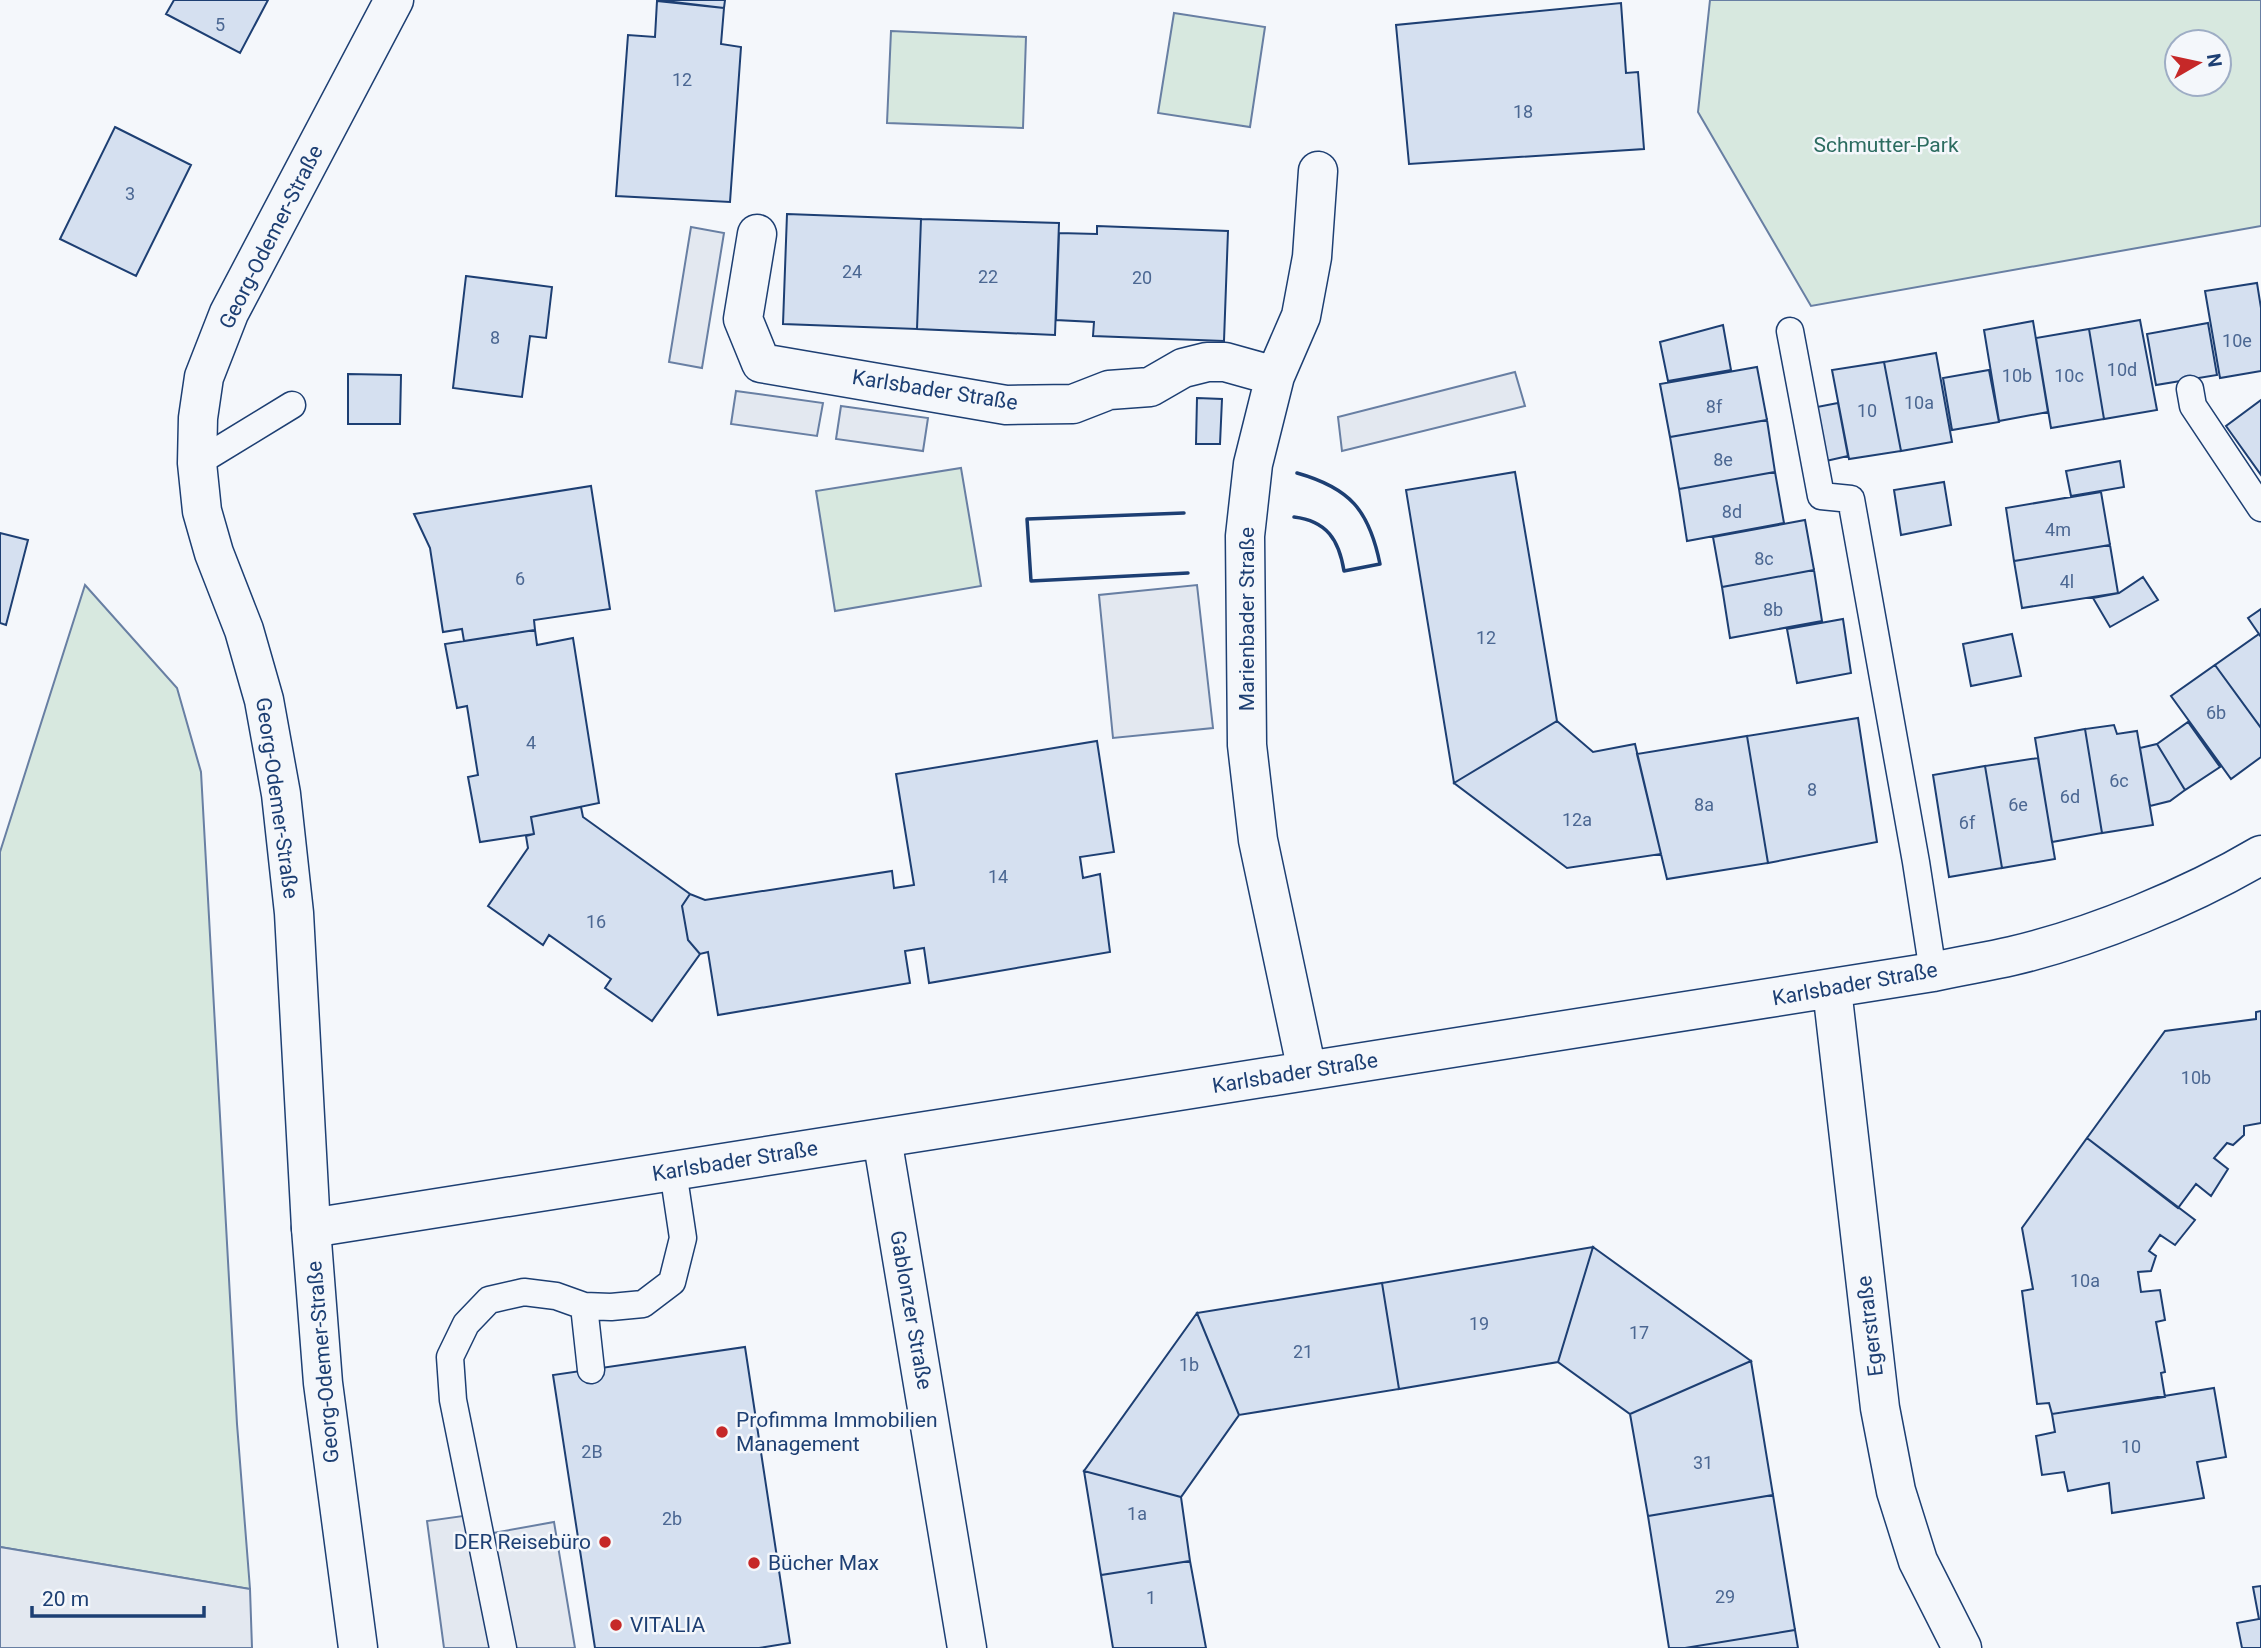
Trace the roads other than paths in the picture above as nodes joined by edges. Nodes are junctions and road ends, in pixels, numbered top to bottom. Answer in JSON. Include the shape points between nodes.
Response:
{"nodes":[{"id":1,"x":394,"y":0,"type":"edge"},
{"id":2,"x":1318,"y":171,"type":"dead end"},
{"id":3,"x":757,"y":234,"type":"dead end"},
{"id":4,"x":1790,"y":331,"type":"dead end"},
{"id":5,"x":1275,"y":376,"type":"junction"},
{"id":6,"x":2190,"y":389,"type":"dead end"},
{"id":7,"x":292,"y":405,"type":"dead end"},
{"id":8,"x":198,"y":463,"type":"junction"},
{"id":9,"x":2261,"y":508,"type":"edge"},
{"id":10,"x":2261,"y":855,"type":"edge"},
{"id":11,"x":1933,"y":972,"type":"junction"},
{"id":12,"x":1832,"y":989,"type":"junction"},
{"id":13,"x":1307,"y":1072,"type":"junction"},
{"id":14,"x":882,"y":1138,"type":"junction"},
{"id":15,"x":673,"y":1171,"type":"junction"},
{"id":16,"x":311,"y":1228,"type":"junction"},
{"id":17,"x":584,"y":1306,"type":"junction"},
{"id":18,"x":591,"y":1370,"type":"dead end"},
{"id":19,"x":358,"y":1648,"type":"edge"},
{"id":20,"x":503,"y":1648,"type":"edge"},
{"id":21,"x":967,"y":1648,"type":"edge"},
{"id":22,"x":1962,"y":1648,"type":"edge"}],
"edges":[{"from":1,"to":8,"type":"street","name":"Georg-Odemer-Straße","via":[[229,313],[204,377]]},
{"from":2,"to":5,"type":"street","name":"Marienbader Straße","via":[[1312,257],[1301,316]]},
{"from":3,"to":5,"type":"street","name":"Karlsbader Straße","via":[[743,319],[761,363],[1006,404],[1073,404],[1109,390],[1150,387],[1183,368],[1207,362],[1225,362]]},
{"from":4,"to":11,"type":"lane","via":[[1821,496],[1851,499]]},
{"from":5,"to":13,"type":"street","name":"Marienbader Straße","via":[[1249,490],[1245,536],[1247,745],[1258,840]]},
{"from":6,"to":9,"type":"lane","via":[[2193,406]]},
{"from":7,"to":8,"type":"lane"},
{"from":8,"to":16,"type":"street","name":"Georg-Odemer-Straße","via":[[202,511],[264,700],[281,794],[294,913]]},
{"from":10,"to":11,"type":"street","name":"Karlsbader Straße","via":[[2174,899],[2096,930],[2013,956]]},
{"from":11,"to":12,"type":"street","name":"Karlsbader Straße"},
{"from":12,"to":13,"type":"street","name":"Karlsbader Straße"},
{"from":12,"to":22,"type":"street","name":"Egerstraße","via":[[1880,1408],[1893,1478],[1918,1561]]},
{"from":13,"to":14,"type":"street","name":"Karlsbader Straße"},
{"from":14,"to":15,"type":"street","name":"Karlsbader Straße"},
{"from":14,"to":21,"type":"street","name":"Gablonzer Straße"},
{"from":15,"to":16,"type":"street","name":"Karlsbader Straße"},
{"from":15,"to":17,"type":"lane","via":[[683,1238],[672,1282],[643,1304]]},
{"from":16,"to":19,"type":"street","name":"Georg-Odemer-Straße","via":[[323,1384]]},
{"from":17,"to":18,"type":"lane"},
{"from":17,"to":20,"type":"lane","via":[[524,1292],[489,1300],[466,1324],[450,1357],[453,1400]]}]}
